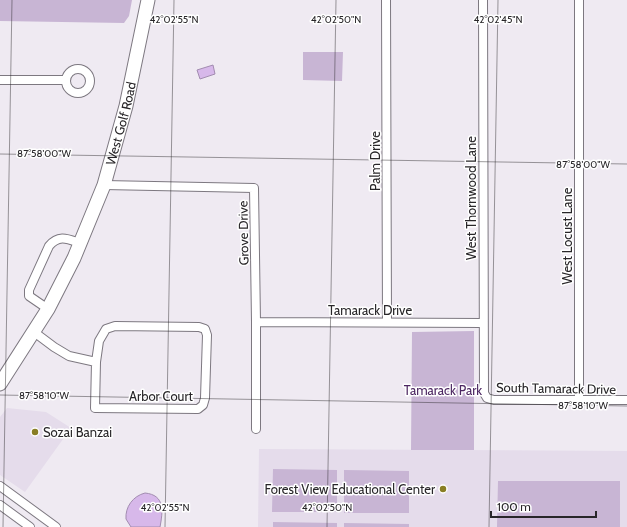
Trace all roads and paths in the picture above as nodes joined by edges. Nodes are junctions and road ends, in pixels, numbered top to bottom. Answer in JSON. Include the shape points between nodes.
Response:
{"nodes":[{"id":1,"x":148,"y":0,"type":"edge"},
{"id":2,"x":386,"y":0,"type":"edge"},
{"id":3,"x":483,"y":0,"type":"edge"},
{"id":4,"x":579,"y":0,"type":"edge"},
{"id":5,"x":0,"y":80,"type":"edge"},
{"id":6,"x":66,"y":80,"type":"dead end"},
{"id":7,"x":104,"y":185,"type":"junction"},
{"id":8,"x":80,"y":244,"type":"junction"},
{"id":9,"x":48,"y":309,"type":"junction"},
{"id":10,"x":256,"y":322,"type":"junction"},
{"id":11,"x":387,"y":322,"type":"junction"},
{"id":12,"x":483,"y":323,"type":"junction"},
{"id":13,"x":34,"y":332,"type":"junction"},
{"id":14,"x":96,"y":362,"type":"junction"},
{"id":15,"x":0,"y":384,"type":"edge"},
{"id":16,"x":485,"y":397,"type":"joint"},
{"id":17,"x":579,"y":400,"type":"junction"},
{"id":18,"x":627,"y":400,"type":"edge"},
{"id":19,"x":256,"y":429,"type":"dead end"},
{"id":20,"x":0,"y":486,"type":"edge"},
{"id":21,"x":0,"y":505,"type":"edge"},
{"id":22,"x":30,"y":527,"type":"edge"},
{"id":23,"x":56,"y":527,"type":"edge"}],
"edges":[{"from":1,"to":7,"type":"main road","name":"West Golf Road","via":[[126,106]]},
{"from":2,"to":11,"type":"street","name":"Palm Drive"},
{"from":3,"to":12,"type":"street","name":"West Thornwood Lane"},
{"from":4,"to":17,"type":"street","name":"West Locust Lane"},
{"from":5,"to":6,"type":"street"},
{"from":7,"to":8,"type":"main road","name":"West Golf Road"},
{"from":7,"to":10,"type":"street","name":"Grove Drive","via":[[254,188]]},
{"from":8,"to":9,"type":"main road","name":"West Golf Road"},
{"from":8,"to":9,"type":"street","via":[[58,238],[49,246],[29,290],[29,296]]},
{"from":9,"to":13,"type":"main road","name":"West Golf Road"},
{"from":10,"to":11,"type":"street","name":"Tamarack Drive"},
{"from":10,"to":19,"type":"street","name":"Grove Drive"},
{"from":11,"to":12,"type":"street","name":"Tamarack Drive"},
{"from":12,"to":16,"type":"street","name":"West Thornwood Lane"},
{"from":13,"to":14,"type":"street","via":[[69,356]]},
{"from":13,"to":15,"type":"main road","name":"West Golf Road"},
{"from":14,"to":14,"type":"street","name":"Arbor Court","via":[[95,408],[198,409],[203,405],[207,335],[205,329],[115,326],[106,329],[99,341]]},
{"from":16,"to":17,"type":"street","name":"South Tamarack Drive","via":[[494,400]]},
{"from":17,"to":18,"type":"street","name":"South Tamarack Drive"},
{"from":20,"to":23,"type":"street"},
{"from":21,"to":22,"type":"street"}]}
